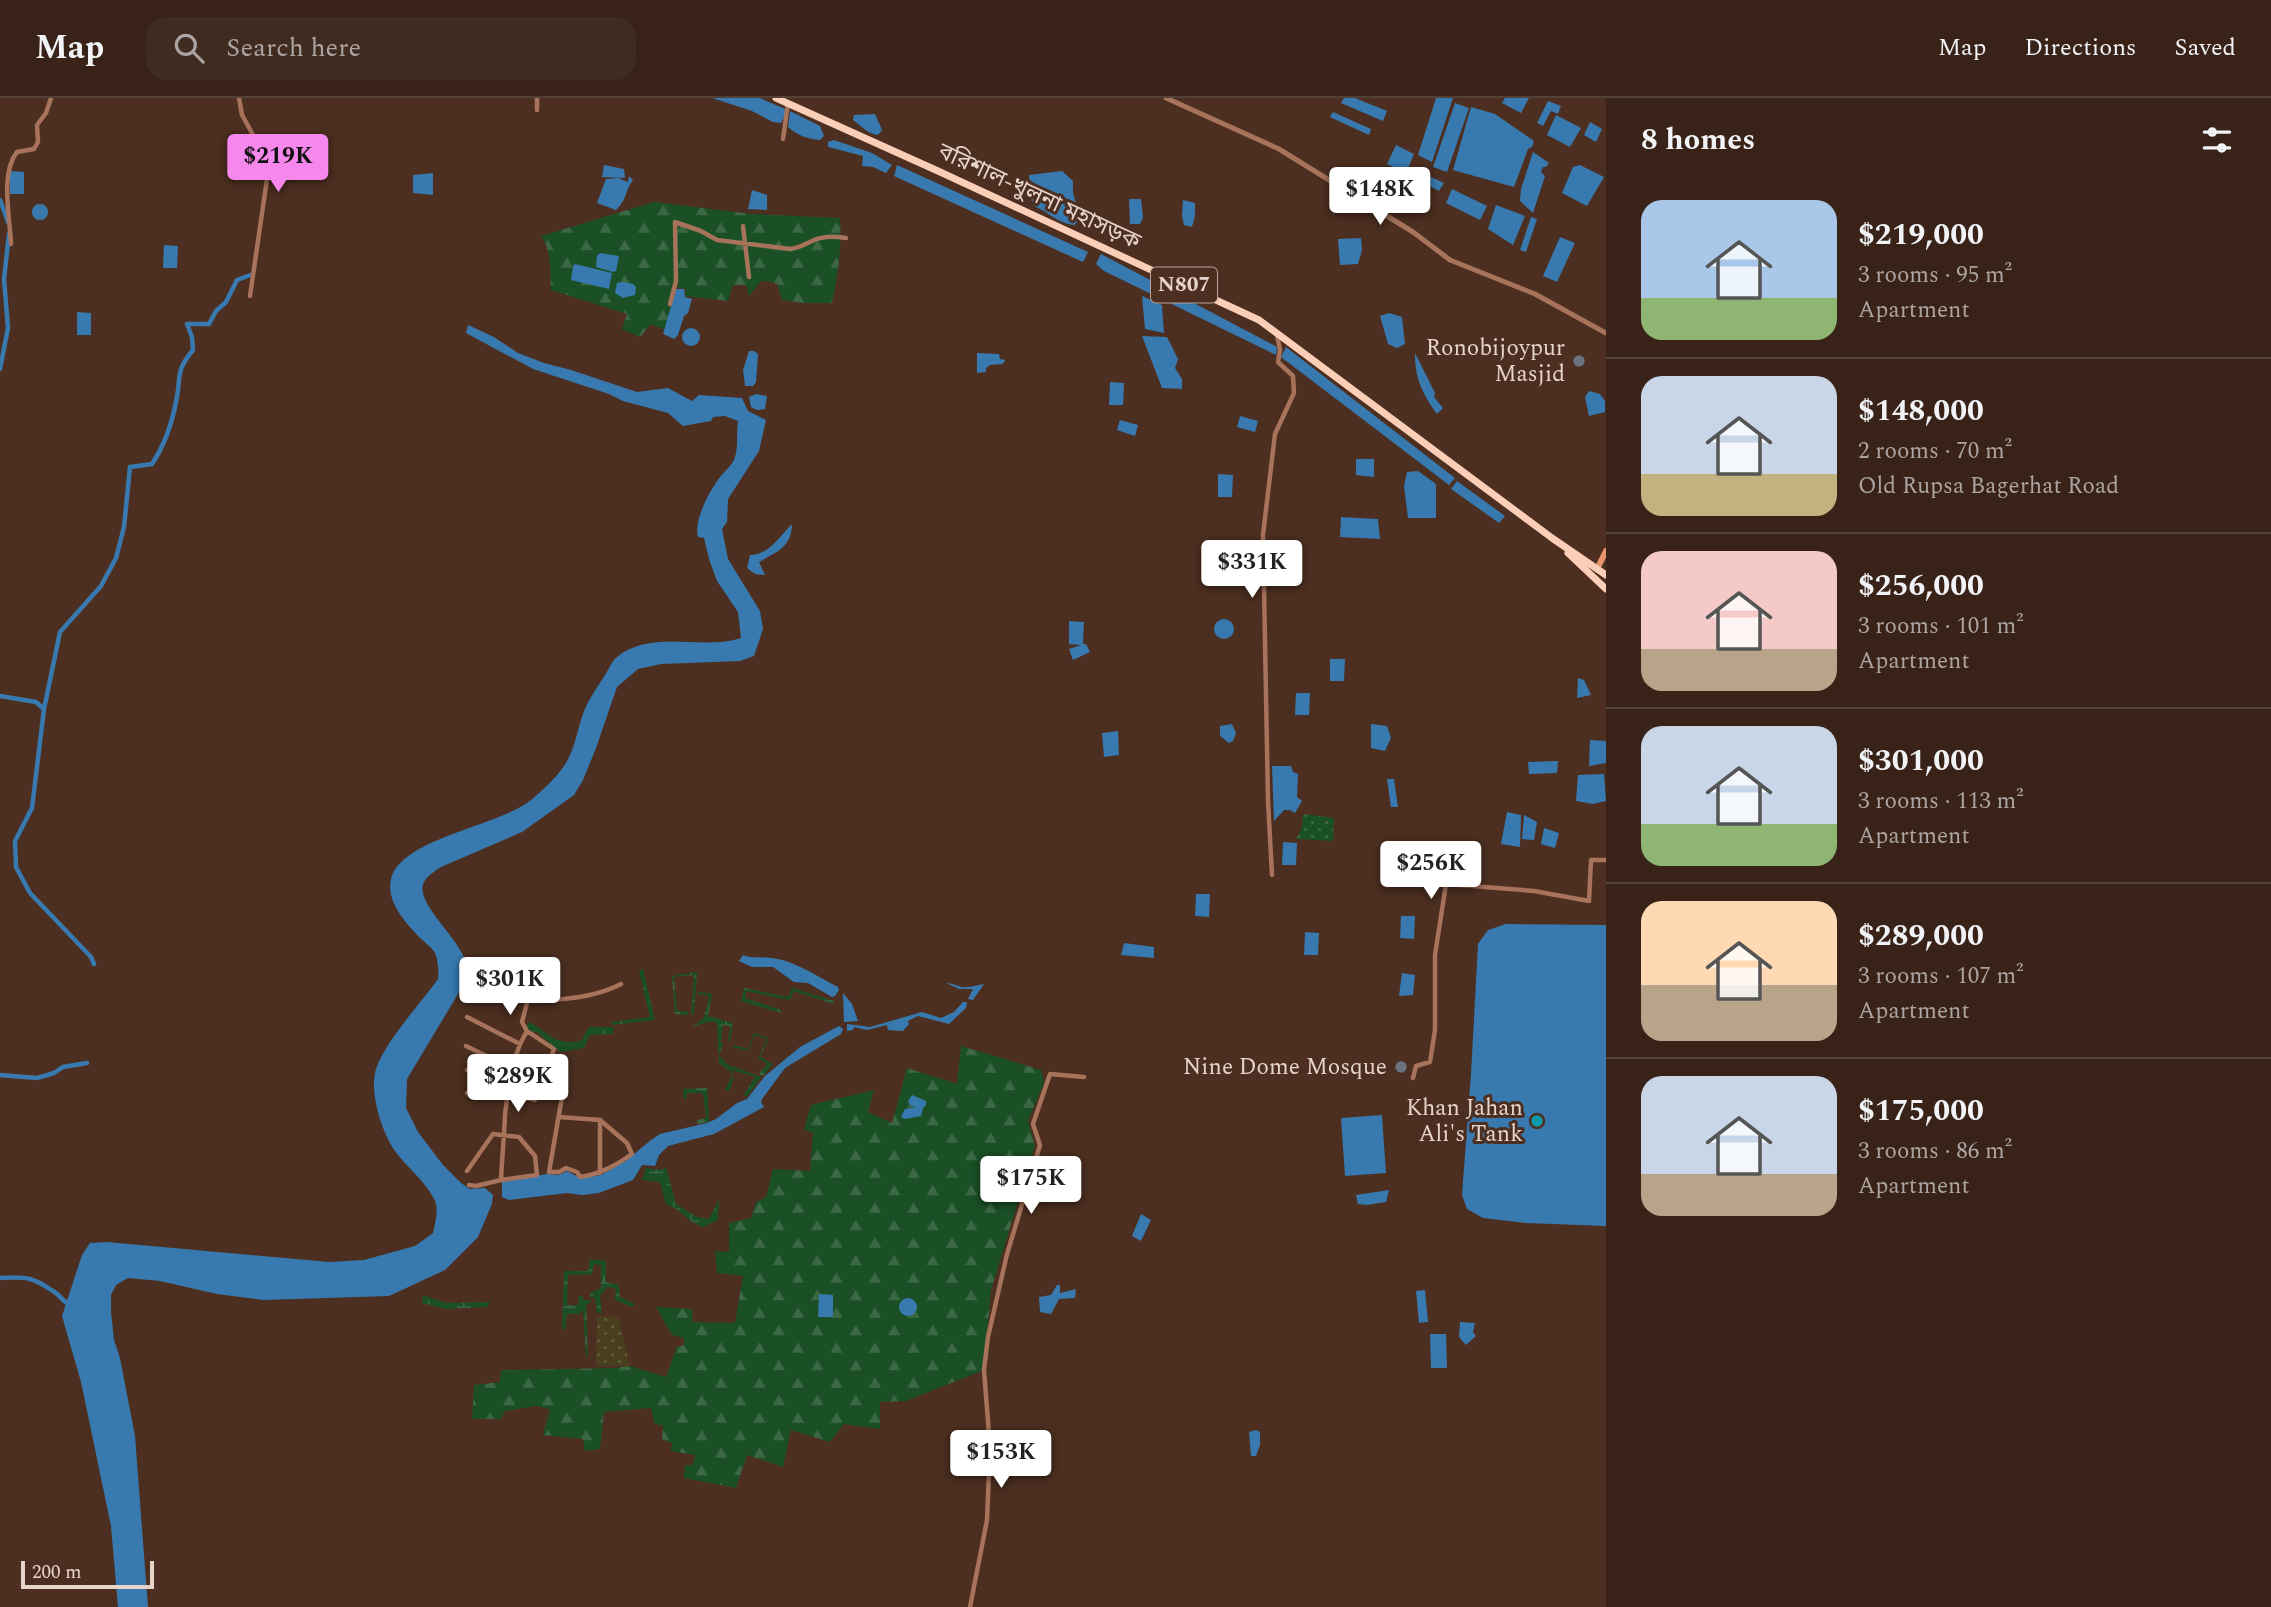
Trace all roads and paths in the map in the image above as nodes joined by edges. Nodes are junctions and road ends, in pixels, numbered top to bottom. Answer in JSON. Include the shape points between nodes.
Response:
{"nodes":[{"id":1,"x":51,"y":98,"type":"edge"},
{"id":2,"x":239,"y":98,"type":"edge"},
{"id":3,"x":537,"y":98,"type":"edge"},
{"id":4,"x":776,"y":98,"type":"edge"},
{"id":5,"x":1166,"y":98,"type":"edge"},
{"id":6,"x":788,"y":105,"type":"junction"},
{"id":7,"x":537,"y":110,"type":"dead end"},
{"id":8,"x":783,"y":139,"type":"dead end"},
{"id":9,"x":743,"y":226,"type":"dead end"},
{"id":10,"x":846,"y":238,"type":"dead end"},
{"id":11,"x":745,"y":243,"type":"junction"},
{"id":12,"x":11,"y":244,"type":"dead end"},
{"id":13,"x":749,"y":277,"type":"dead end"},
{"id":14,"x":250,"y":296,"type":"dead end"},
{"id":15,"x":670,"y":304,"type":"dead end"},
{"id":16,"x":1606,"y":333,"type":"edge"},
{"id":17,"x":1276,"y":334,"type":"junction"},
{"id":18,"x":1552,"y":538,"type":"junction"},
{"id":19,"x":1606,"y":551,"type":"edge"},
{"id":20,"x":1597,"y":569,"type":"junction"},
{"id":21,"x":1606,"y":575,"type":"edge"},
{"id":22,"x":1606,"y":589,"type":"edge"},
{"id":23,"x":1606,"y":860,"type":"edge"},
{"id":24,"x":1272,"y":875,"type":"dead end"},
{"id":25,"x":621,"y":984,"type":"dead end"},
{"id":26,"x":472,"y":988,"type":"dead end"},
{"id":27,"x":528,"y":999,"type":"junction"},
{"id":28,"x":467,"y":1017,"type":"dead end"},
{"id":29,"x":527,"y":1031,"type":"junction"},
{"id":30,"x":520,"y":1044,"type":"junction"},
{"id":31,"x":466,"y":1046,"type":"dead end"},
{"id":32,"x":512,"y":1068,"type":"junction"},
{"id":33,"x":467,"y":1070,"type":"dead end"},
{"id":34,"x":1084,"y":1077,"type":"dead end"},
{"id":35,"x":1413,"y":1078,"type":"dead end"},
{"id":36,"x":508,"y":1081,"type":"junction"},
{"id":37,"x":539,"y":1090,"type":"junction"},
{"id":38,"x":467,"y":1093,"type":"dead end"},
{"id":39,"x":508,"y":1093,"type":"junction"},
{"id":40,"x":559,"y":1117,"type":"junction"},
{"id":41,"x":600,"y":1120,"type":"junction"},
{"id":42,"x":504,"y":1135,"type":"junction"},
{"id":43,"x":467,"y":1171,"type":"dead end"},
{"id":44,"x":549,"y":1172,"type":"junction"},
{"id":45,"x":600,"y":1173,"type":"junction"},
{"id":46,"x":537,"y":1175,"type":"junction"},
{"id":47,"x":501,"y":1180,"type":"junction"},
{"id":48,"x":469,"y":1185,"type":"dead end"},
{"id":49,"x":970,"y":1607,"type":"edge"}],
"edges":[{"from":1,"to":12,"type":"street","via":[[37,125],[34,149],[17,152],[10,160]]},
{"from":2,"to":14,"type":"street","via":[[243,116],[263,153],[267,179]]},
{"from":3,"to":7,"type":"street"},
{"from":4,"to":6,"type":"highway","name":"বরিশাল-খুলনা মহাসড়ক","number":"N807"},
{"from":5,"to":16,"type":"street","via":[[1279,149],[1450,260],[1535,294]]},
{"from":6,"to":8,"type":"street"},
{"from":6,"to":17,"type":"highway","name":"বরিশাল-খুলনা মহাসড়ক","number":"N807","via":[[1258,320]]},
{"from":9,"to":11,"type":"street"},
{"from":10,"to":11,"type":"street","via":[[818,238],[790,249]]},
{"from":11,"to":13,"type":"street"},
{"from":11,"to":15,"type":"street","via":[[717,240],[675,222],[676,281]]},
{"from":17,"to":18,"type":"highway","name":"বরিশাল-খুলনা মহাসড়ক","number":"N807"},
{"from":17,"to":24,"type":"street","via":[[1278,362],[1293,376],[1294,393],[1275,434],[1263,536]]},
{"from":18,"to":20,"type":"highway","name":"বরিশাল-খুলনা মহাসড়ক","number":"N807"},
{"from":18,"to":22,"type":"highway","name":"বরিশাল-খুলনা মহাসড়ক","number":"N807"},
{"from":19,"to":20,"type":"main road"},
{"from":20,"to":21,"type":"highway","name":"বরিশাল-খুলনা মহাসড়ক","number":"N807"},
{"from":23,"to":35,"type":"street","via":[[1591,860],[1589,901],[1446,884],[1434,955],[1435,1030],[1430,1062],[1416,1066]]},
{"from":25,"to":27,"type":"street","via":[[593,995]]},
{"from":26,"to":27,"type":"street","via":[[496,997]]},
{"from":27,"to":29,"type":"street","via":[[522,1022]]},
{"from":28,"to":30,"type":"street"},
{"from":29,"to":30,"type":"street"},
{"from":29,"to":37,"type":"street","via":[[554,1049]]},
{"from":30,"to":32,"type":"street"},
{"from":31,"to":32,"type":"street"},
{"from":32,"to":36,"type":"street"},
{"from":33,"to":36,"type":"street"},
{"from":34,"to":49,"type":"street","via":[[1050,1073],[1033,1124],[1040,1145],[1007,1254],[985,1359],[990,1447],[987,1520]]},
{"from":36,"to":39,"type":"street"},
{"from":37,"to":39,"type":"street","via":[[535,1100]]},
{"from":37,"to":40,"type":"street","via":[[562,1097]]},
{"from":38,"to":39,"type":"street"},
{"from":39,"to":42,"type":"street"},
{"from":40,"to":41,"type":"street"},
{"from":40,"to":44,"type":"street"},
{"from":41,"to":45,"type":"street"},
{"from":41,"to":45,"type":"street","via":[[627,1143],[632,1154]]},
{"from":42,"to":43,"type":"street","via":[[493,1135]]},
{"from":42,"to":46,"type":"street","via":[[519,1137],[535,1156]]},
{"from":42,"to":47,"type":"street"},
{"from":44,"to":45,"type":"street","via":[[566,1168],[580,1177]]},
{"from":44,"to":46,"type":"street"},
{"from":46,"to":47,"type":"street"},
{"from":47,"to":48,"type":"street"}]}
